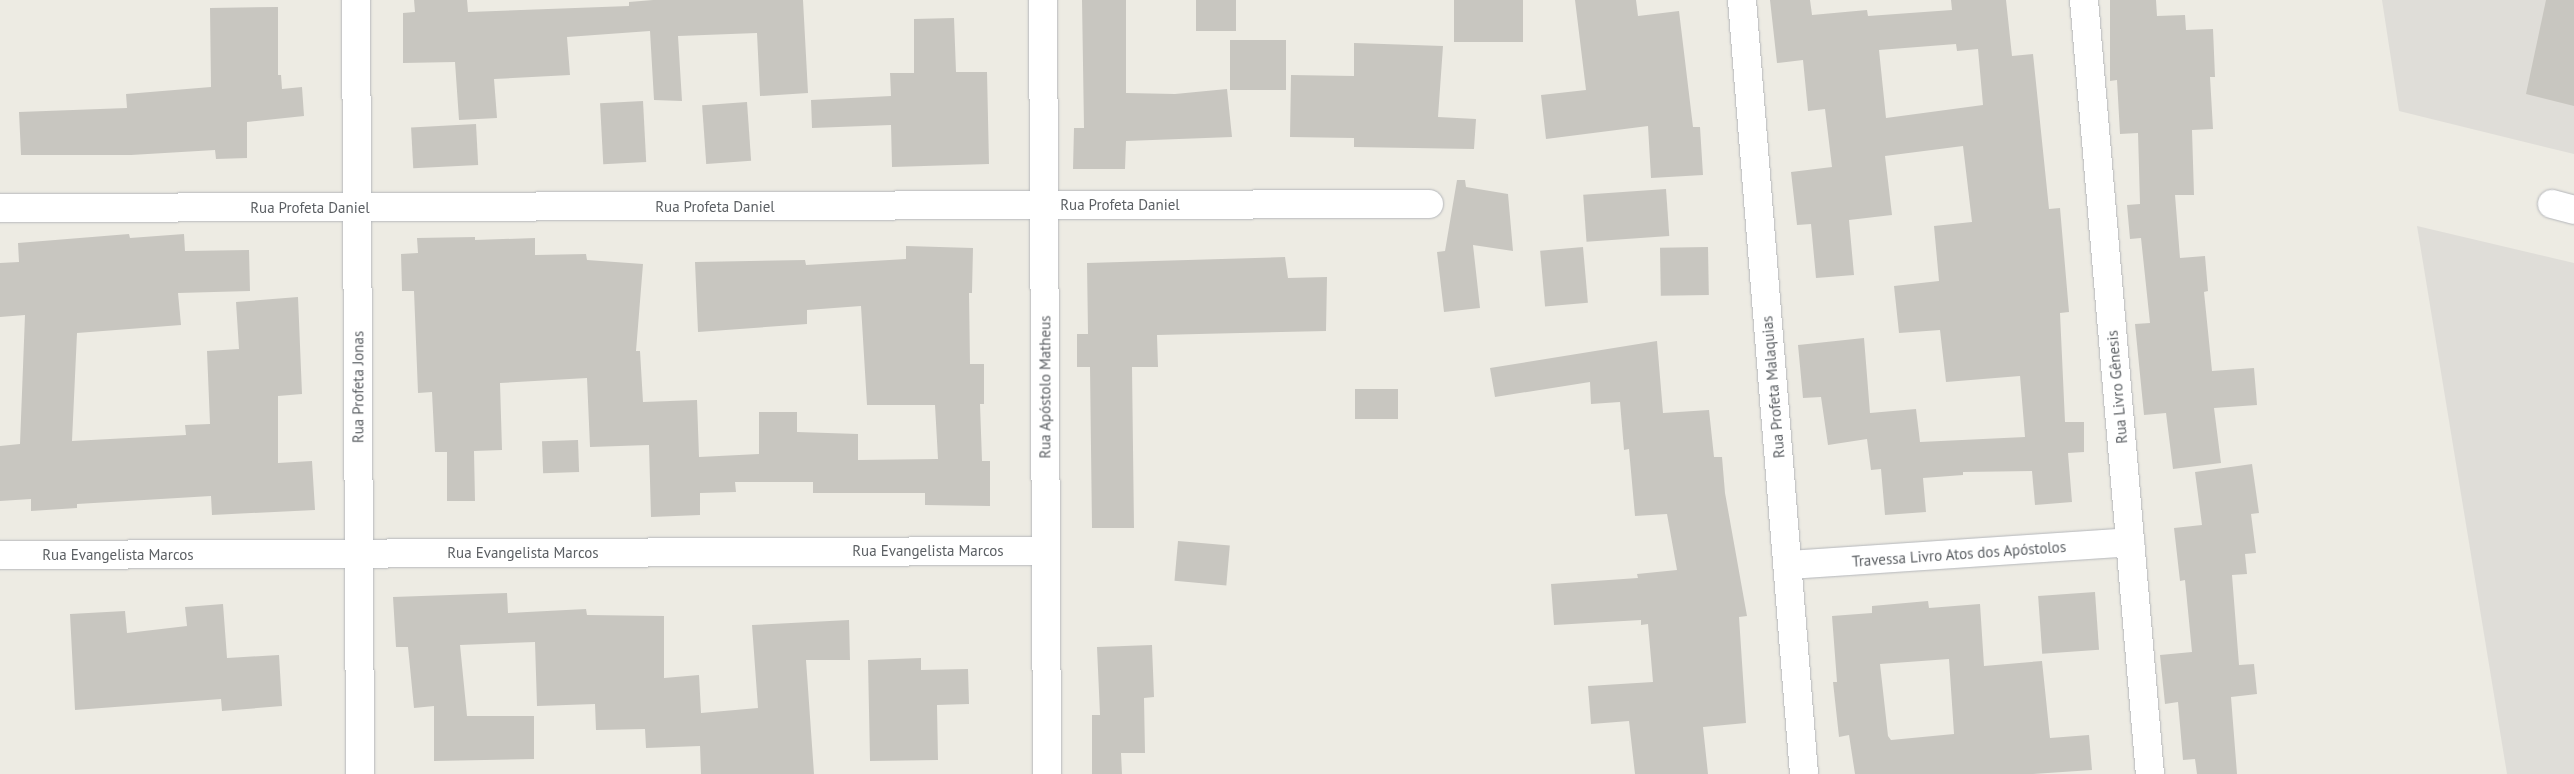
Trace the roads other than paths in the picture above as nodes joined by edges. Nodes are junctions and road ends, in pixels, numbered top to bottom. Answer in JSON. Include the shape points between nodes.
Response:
{"nodes":[{"id":1,"x":356,"y":0,"type":"edge"},
{"id":2,"x":1043,"y":0,"type":"edge"},
{"id":3,"x":1742,"y":0,"type":"edge"},
{"id":4,"x":2084,"y":0,"type":"edge"},
{"id":5,"x":1429,"y":204,"type":"dead end"},
{"id":6,"x":1044,"y":206,"type":"junction"},
{"id":7,"x":0,"y":208,"type":"edge"},
{"id":8,"x":357,"y":208,"type":"junction"},
{"id":9,"x":2130,"y":542,"type":"junction"},
{"id":10,"x":1046,"y":551,"type":"junction"},
{"id":11,"x":359,"y":554,"type":"junction"},
{"id":12,"x":0,"y":555,"type":"edge"},
{"id":13,"x":1788,"y":565,"type":"junction"},
{"id":14,"x":360,"y":774,"type":"edge"},
{"id":15,"x":1047,"y":774,"type":"edge"},
{"id":16,"x":1804,"y":774,"type":"edge"},
{"id":17,"x":2150,"y":774,"type":"edge"}],
"edges":[{"from":1,"to":8,"type":"street","name":"Rua Profeta Jonas"},
{"from":2,"to":6,"type":"street","name":"Rua Apóstolo Matheus"},
{"from":3,"to":13,"type":"street","name":"Rua Profeta Malaquias"},
{"from":4,"to":9,"type":"street","name":"Rua Livro Gênesis"},
{"from":5,"to":6,"type":"street","name":"Rua Profeta Daniel"},
{"from":6,"to":8,"type":"street","name":"Rua Profeta Daniel"},
{"from":6,"to":10,"type":"street","name":"Rua Apóstolo Matheus"},
{"from":7,"to":8,"type":"street","name":"Rua Profeta Daniel"},
{"from":8,"to":11,"type":"street","name":"Rua Profeta Jonas"},
{"from":9,"to":13,"type":"street","name":"Travessa Livro Atos dos Apóstolos"},
{"from":9,"to":17,"type":"street","name":"Rua Livro Gênesis"},
{"from":10,"to":11,"type":"street","name":"Rua Evangelista Marcos"},
{"from":10,"to":15,"type":"street","name":"Rua Apóstolo Matheus"},
{"from":11,"to":12,"type":"street","name":"Rua Evangelista Marcos"},
{"from":11,"to":14,"type":"street","name":"Rua Profeta Jonas"},
{"from":13,"to":16,"type":"street","name":"Rua Profeta Malaquias"}]}
